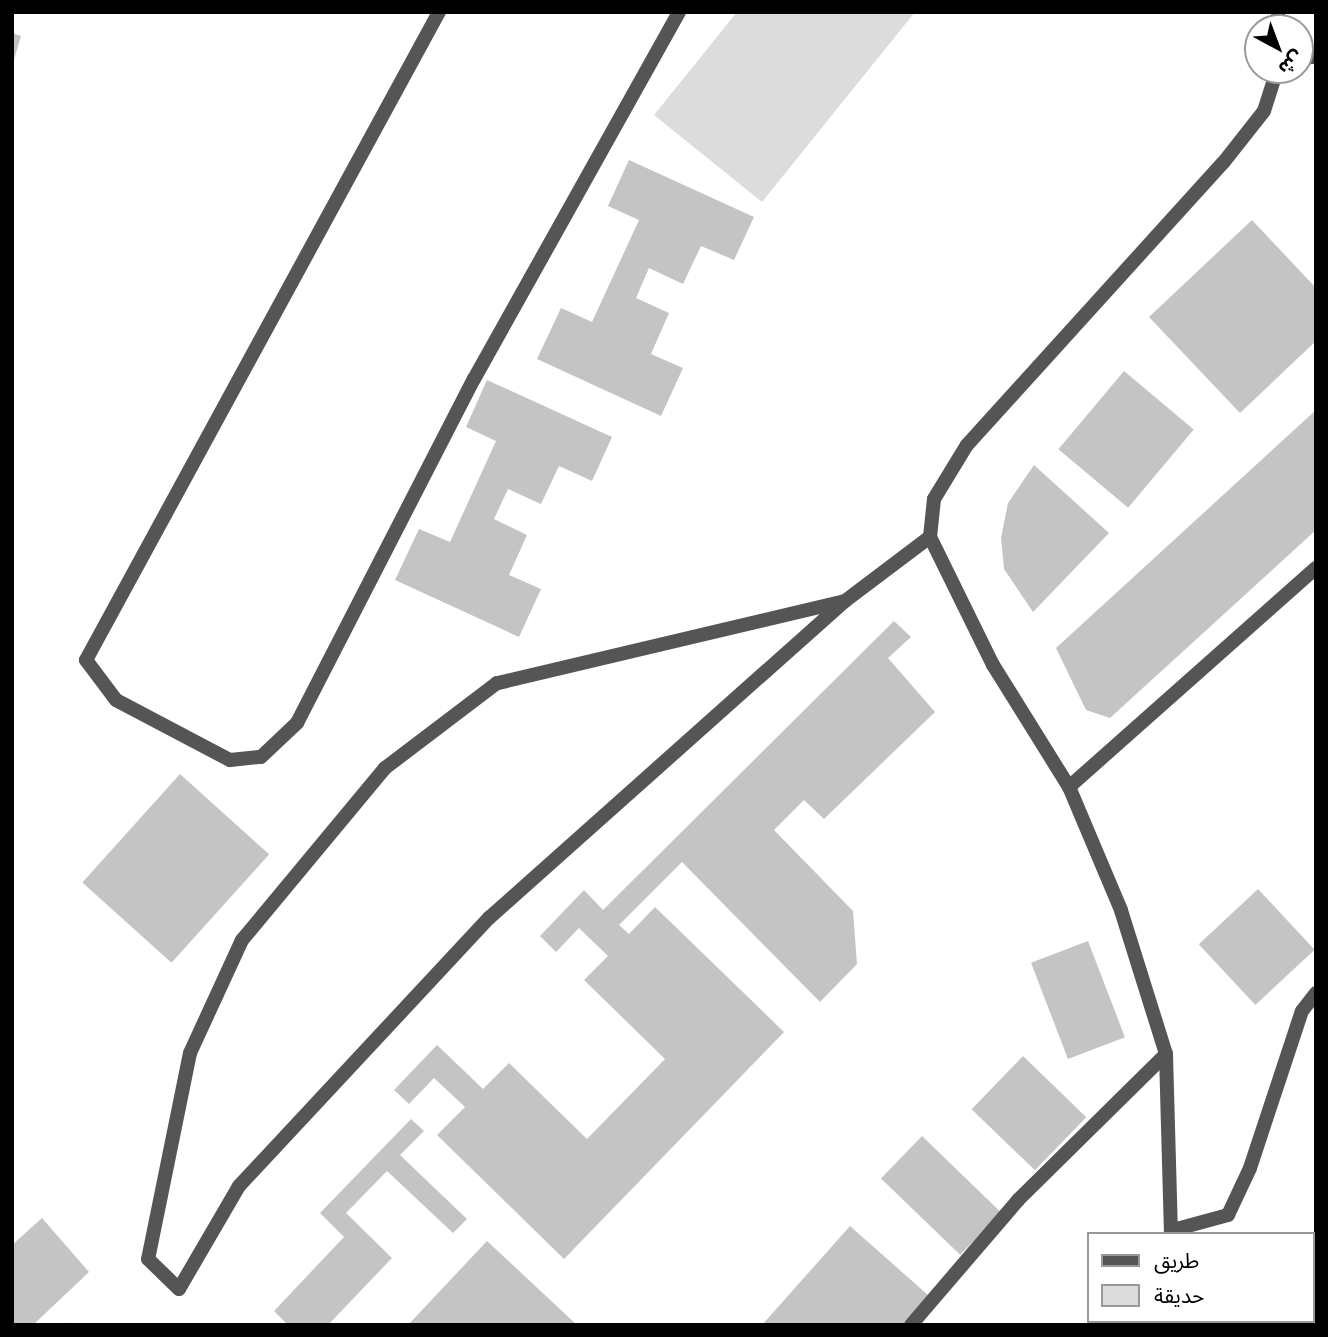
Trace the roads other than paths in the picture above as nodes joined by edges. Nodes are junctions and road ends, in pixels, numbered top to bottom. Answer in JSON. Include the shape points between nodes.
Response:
{"nodes":[{"id":1,"x":439,"y":12,"type":"edge"},
{"id":2,"x":679,"y":12,"type":"edge"},
{"id":3,"x":1273,"y":84,"type":"edge"},
{"id":4,"x":930,"y":537,"type":"junction"},
{"id":5,"x":1316,"y":568,"type":"edge"},
{"id":6,"x":845,"y":601,"type":"junction"},
{"id":7,"x":1069,"y":787,"type":"junction"},
{"id":8,"x":1316,"y":993,"type":"edge"},
{"id":9,"x":1166,"y":1054,"type":"junction"},
{"id":10,"x":1172,"y":1232,"type":"edge"},
{"id":11,"x":911,"y":1325,"type":"edge"}],
"edges":[{"from":1,"to":2,"type":"street","via":[[86,660],[116,701],[230,760],[261,757],[297,723],[474,379]]},
{"from":3,"to":4,"type":"street","via":[[1264,111],[1223,163],[967,445],[934,499]]},
{"from":4,"to":6,"type":"street"},
{"from":4,"to":7,"type":"street","via":[[993,665]]},
{"from":5,"to":7,"type":"street"},
{"from":6,"to":6,"type":"street","via":[[497,683],[385,768],[242,940],[190,1053],[148,1259],[179,1289],[239,1186],[489,918]]},
{"from":7,"to":9,"type":"street","via":[[1121,910]]},
{"from":8,"to":10,"type":"street","via":[[1302,1011],[1250,1168],[1228,1215]]},
{"from":9,"to":10,"type":"street"},
{"from":9,"to":11,"type":"street","via":[[1018,1200]]}]}
